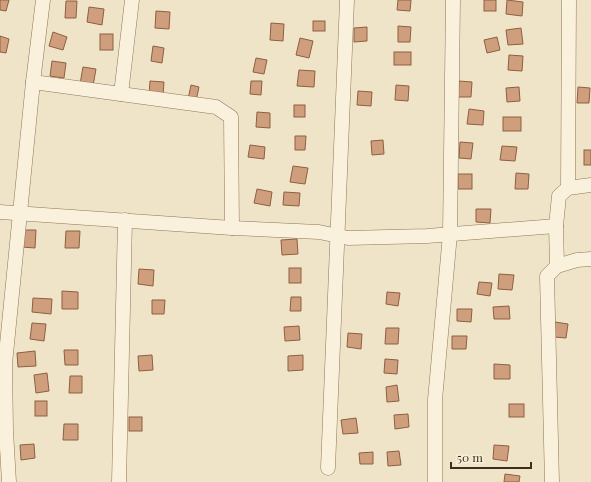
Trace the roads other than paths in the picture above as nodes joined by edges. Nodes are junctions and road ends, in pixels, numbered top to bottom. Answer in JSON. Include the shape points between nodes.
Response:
{"nodes":[{"id":1,"x":43,"y":0,"type":"edge"},
{"id":2,"x":132,"y":0,"type":"edge"},
{"id":3,"x":347,"y":0,"type":"edge"},
{"id":4,"x":453,"y":0,"type":"edge"},
{"id":5,"x":569,"y":0,"type":"edge"},
{"id":6,"x":33,"y":82,"type":"junction"},
{"id":7,"x":120,"y":94,"type":"junction"},
{"id":8,"x":591,"y":185,"type":"edge"},
{"id":9,"x":568,"y":188,"type":"junction"},
{"id":10,"x":0,"y":212,"type":"edge"},
{"id":11,"x":21,"y":212,"type":"junction"},
{"id":12,"x":125,"y":220,"type":"junction"},
{"id":13,"x":556,"y":226,"type":"junction"},
{"id":14,"x":232,"y":228,"type":"junction"},
{"id":15,"x":450,"y":234,"type":"junction"},
{"id":16,"x":338,"y":236,"type":"junction"},
{"id":17,"x":591,"y":259,"type":"edge"},
{"id":18,"x":556,"y":266,"type":"junction"},
{"id":19,"x":328,"y":468,"type":"dead end"},
{"id":20,"x":10,"y":482,"type":"edge"},
{"id":21,"x":119,"y":482,"type":"edge"},
{"id":22,"x":435,"y":482,"type":"edge"},
{"id":23,"x":552,"y":482,"type":"edge"}],
"edges":[{"from":1,"to":6,"type":"street"},
{"from":2,"to":7,"type":"street"},
{"from":3,"to":16,"type":"street"},
{"from":4,"to":15,"type":"street"},
{"from":5,"to":9,"type":"street"},
{"from":6,"to":7,"type":"street"},
{"from":6,"to":11,"type":"street"},
{"from":7,"to":14,"type":"street","via":[[216,107],[231,117]]},
{"from":8,"to":9,"type":"street"},
{"from":9,"to":13,"type":"street","via":[[559,196]]},
{"from":10,"to":11,"type":"street"},
{"from":11,"to":12,"type":"street"},
{"from":11,"to":20,"type":"street","via":[[5,364]]},
{"from":12,"to":14,"type":"street"},
{"from":12,"to":21,"type":"street"},
{"from":13,"to":15,"type":"street"},
{"from":13,"to":18,"type":"street"},
{"from":14,"to":16,"type":"street","via":[[319,232]]},
{"from":15,"to":16,"type":"street","via":[[348,238]]},
{"from":15,"to":22,"type":"street","via":[[435,400]]},
{"from":16,"to":19,"type":"street"},
{"from":17,"to":18,"type":"street"},
{"from":18,"to":23,"type":"street","via":[[548,276]]}]}
